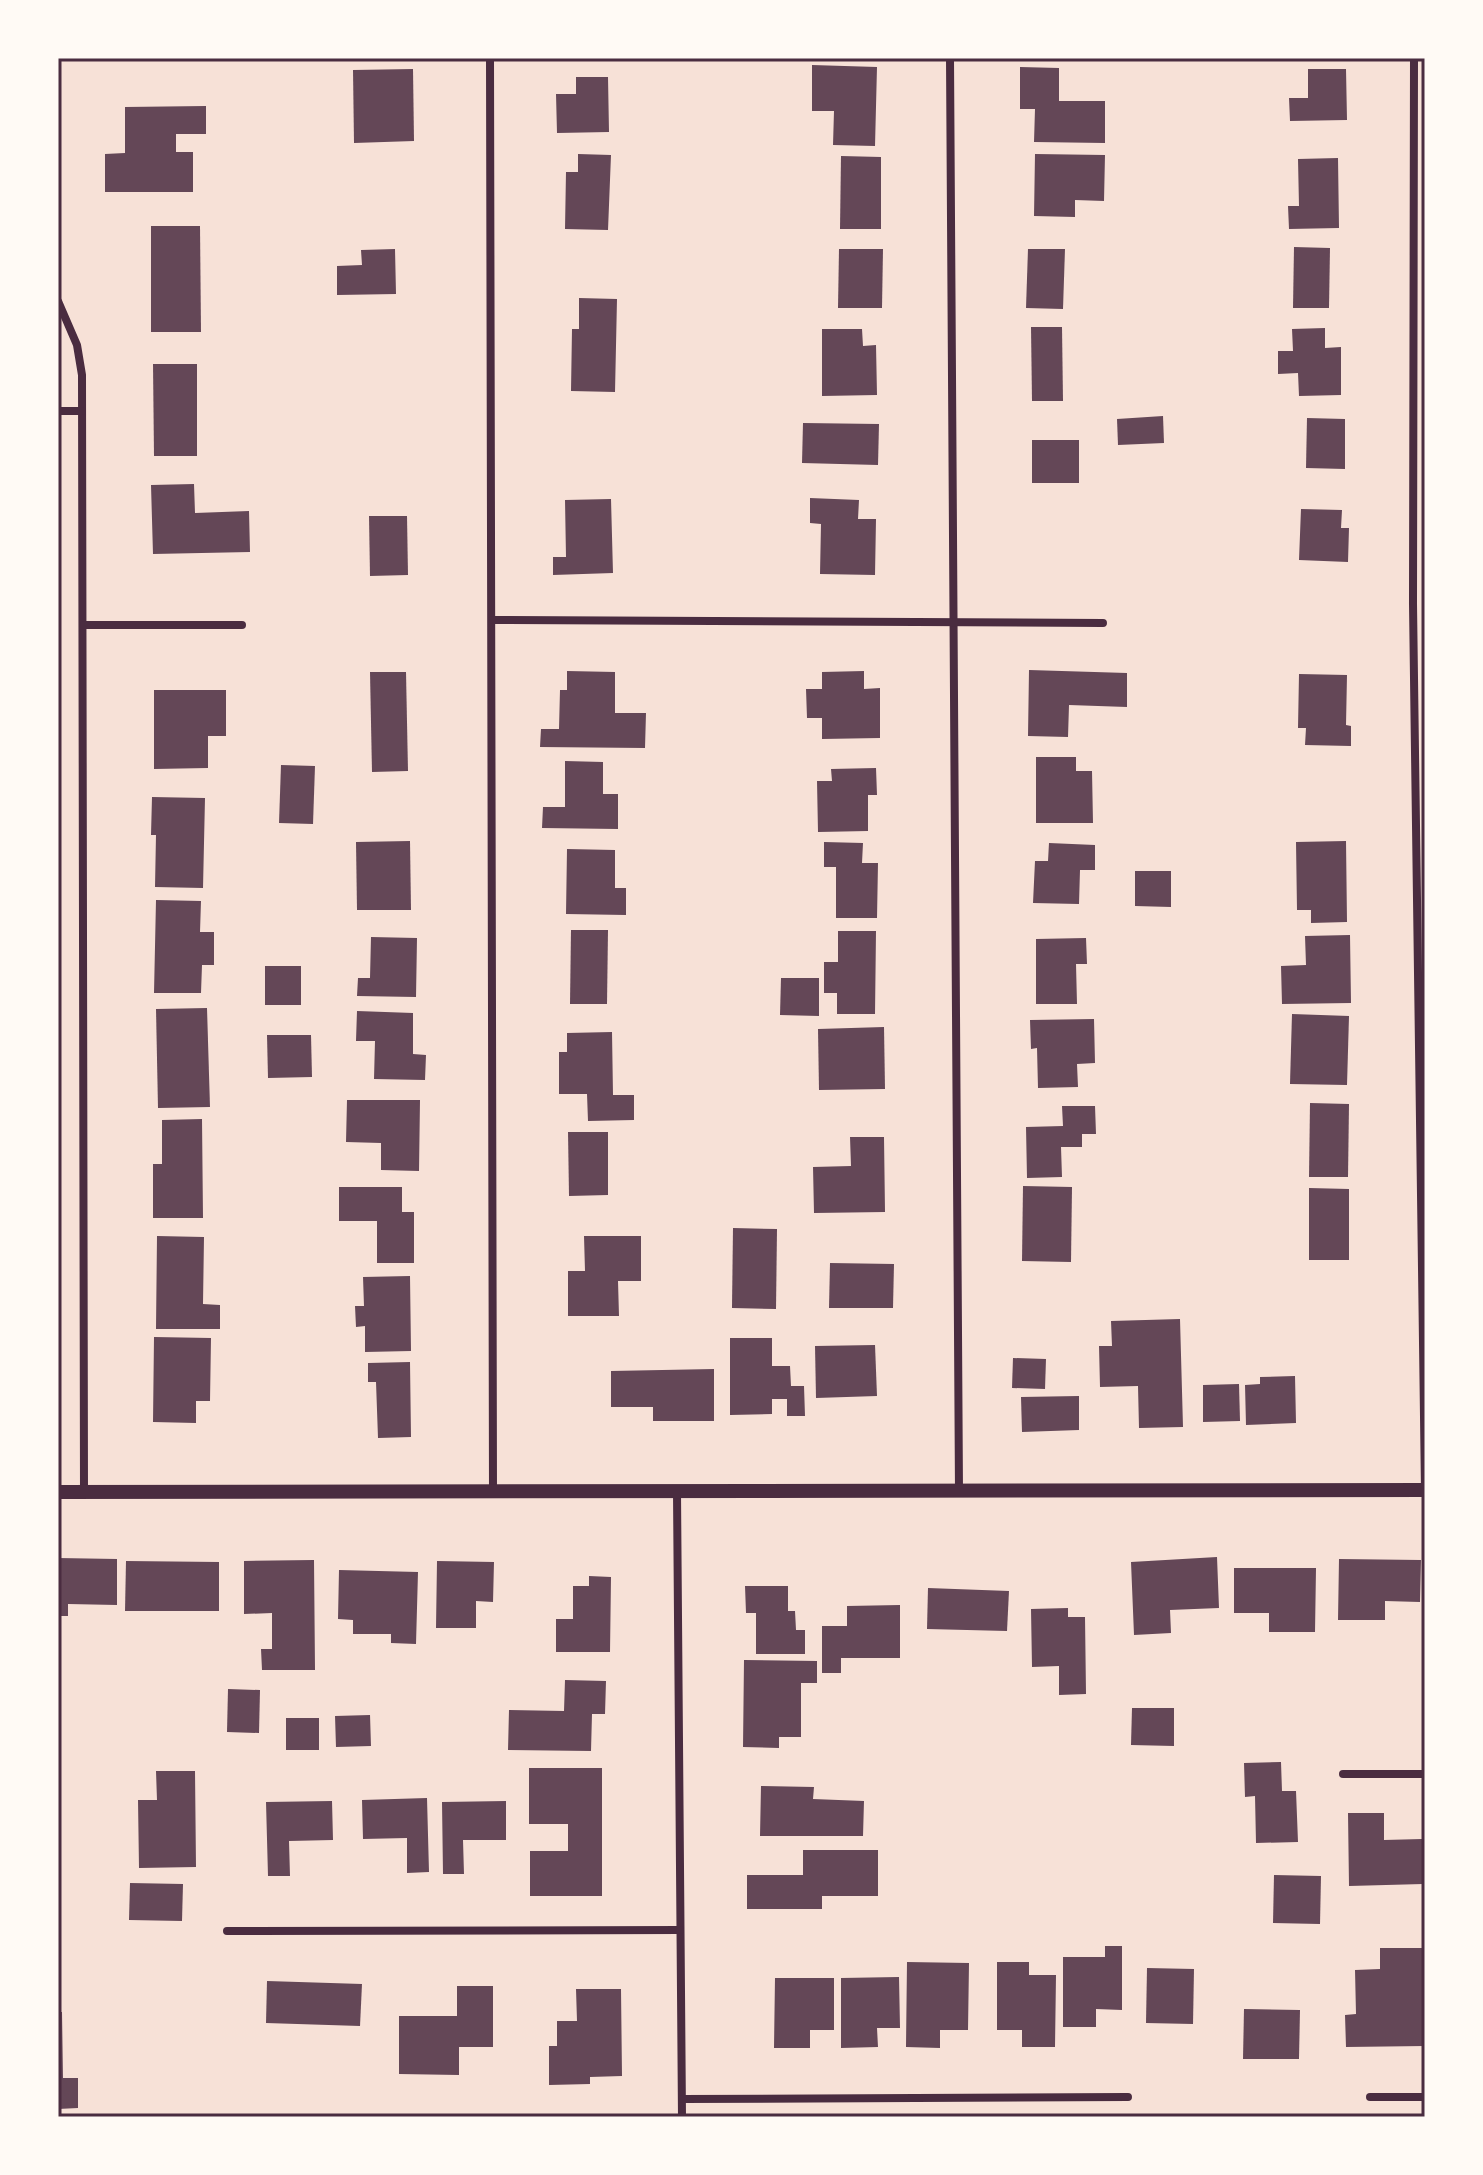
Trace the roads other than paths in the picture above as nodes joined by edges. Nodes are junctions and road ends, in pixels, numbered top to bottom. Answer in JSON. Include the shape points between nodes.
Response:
{"nodes":[{"id":1,"x":490,"y":58,"type":"edge"},
{"id":2,"x":950,"y":58,"type":"edge"},
{"id":3,"x":1414,"y":58,"type":"edge"},
{"id":4,"x":58,"y":301,"type":"edge"},
{"id":5,"x":58,"y":411,"type":"edge"},
{"id":6,"x":82,"y":411,"type":"junction"},
{"id":7,"x":1413,"y":604,"type":"junction"},
{"id":8,"x":1425,"y":604,"type":"edge"},
{"id":9,"x":493,"y":620,"type":"junction"},
{"id":10,"x":953,"y":622,"type":"junction"},
{"id":11,"x":1103,"y":623,"type":"dead end"},
{"id":12,"x":84,"y":625,"type":"junction"},
{"id":13,"x":242,"y":625,"type":"dead end"},
{"id":14,"x":1425,"y":1490,"type":"edge"},
{"id":15,"x":493,"y":1491,"type":"junction"},
{"id":16,"x":58,"y":1492,"type":"edge"},
{"id":17,"x":84,"y":1492,"type":"junction"},
{"id":18,"x":677,"y":1492,"type":"junction"},
{"id":19,"x":959,"y":1492,"type":"junction"},
{"id":20,"x":1343,"y":1774,"type":"dead end"},
{"id":21,"x":1425,"y":1774,"type":"edge"},
{"id":22,"x":680,"y":1930,"type":"junction"},
{"id":23,"x":227,"y":1931,"type":"dead end"},
{"id":24,"x":1128,"y":2097,"type":"dead end"},
{"id":25,"x":1370,"y":2097,"type":"dead end"},
{"id":26,"x":1425,"y":2097,"type":"edge"},
{"id":27,"x":682,"y":2099,"type":"junction"},
{"id":28,"x":682,"y":2117,"type":"edge"}],
"edges":[{"from":1,"to":9,"type":"street"},
{"from":2,"to":10,"type":"street"},
{"from":3,"to":7,"type":"street"},
{"from":4,"to":6,"type":"street","via":[[77,345]]},
{"from":5,"to":6,"type":"street"},
{"from":6,"to":12,"type":"street"},
{"from":7,"to":8,"type":"street"},
{"from":7,"to":14,"type":"street"},
{"from":9,"to":10,"type":"street"},
{"from":9,"to":15,"type":"street"},
{"from":10,"to":11,"type":"street"},
{"from":10,"to":19,"type":"street"},
{"from":12,"to":13,"type":"street"},
{"from":12,"to":17,"type":"street"},
{"from":14,"to":19,"type":"street"},
{"from":15,"to":17,"type":"street"},
{"from":15,"to":18,"type":"street"},
{"from":16,"to":17,"type":"street"},
{"from":18,"to":19,"type":"street"},
{"from":18,"to":22,"type":"street"},
{"from":20,"to":21,"type":"street"},
{"from":22,"to":23,"type":"street"},
{"from":22,"to":27,"type":"street"},
{"from":24,"to":27,"type":"street"},
{"from":25,"to":26,"type":"street"},
{"from":27,"to":28,"type":"street"}]}
